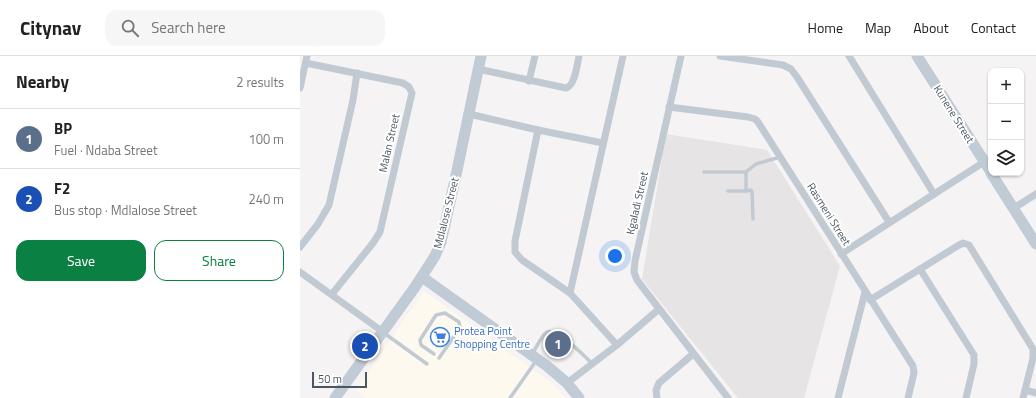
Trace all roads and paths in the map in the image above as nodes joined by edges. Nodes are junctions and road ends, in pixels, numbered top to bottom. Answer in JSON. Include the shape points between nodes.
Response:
{"nodes":[{"id":1,"x":481,"y":56,"type":"edge"},
{"id":2,"x":535,"y":56,"type":"edge"},
{"id":3,"x":579,"y":56,"type":"edge"},
{"id":4,"x":623,"y":56,"type":"edge"},
{"id":5,"x":681,"y":56,"type":"edge"},
{"id":6,"x":720,"y":56,"type":"edge"},
{"id":7,"x":849,"y":56,"type":"edge"},
{"id":8,"x":917,"y":56,"type":"edge"},
{"id":9,"x":307,"y":59,"type":"edge"},
{"id":10,"x":478,"y":70,"type":"junction"},
{"id":11,"x":357,"y":73,"type":"junction"},
{"id":12,"x":529,"y":81,"type":"junction"},
{"id":13,"x":300,"y":88,"type":"edge"},
{"id":14,"x":670,"y":107,"type":"junction"},
{"id":15,"x":469,"y":114,"type":"junction"},
{"id":16,"x":538,"y":130,"type":"junction"},
{"id":17,"x":603,"y":143,"type":"junction"},
{"id":18,"x":780,"y":156,"type":"junction"},
{"id":19,"x":984,"y":162,"type":"junction"},
{"id":20,"x":988,"y":168,"type":"edge"},
{"id":21,"x":704,"y":172,"type":"dead end"},
{"id":22,"x":746,"y":172,"type":"junction"},
{"id":23,"x":993,"y":176,"type":"edge"},
{"id":24,"x":728,"y":191,"type":"dead end"},
{"id":25,"x":746,"y":191,"type":"junction"},
{"id":26,"x":934,"y":194,"type":"junction"},
{"id":27,"x":1036,"y":194,"type":"edge"},
{"id":28,"x":1014,"y":208,"type":"junction"},
{"id":29,"x":753,"y":220,"type":"dead end"},
{"id":30,"x":889,"y":222,"type":"junction"},
{"id":31,"x":1036,"y":244,"type":"edge"},
{"id":32,"x":300,"y":247,"type":"edge"},
{"id":33,"x":841,"y":254,"type":"junction"},
{"id":34,"x":920,"y":269,"type":"junction"},
{"id":35,"x":300,"y":272,"type":"edge"},
{"id":36,"x":422,"y":277,"type":"junction"},
{"id":37,"x":865,"y":292,"type":"junction"},
{"id":38,"x":570,"y":293,"type":"junction"},
{"id":39,"x":332,"y":294,"type":"junction"},
{"id":40,"x":870,"y":300,"type":"junction"},
{"id":41,"x":659,"y":309,"type":"junction"},
{"id":42,"x":383,"y":332,"type":"junction"},
{"id":43,"x":617,"y":345,"type":"junction"},
{"id":44,"x":434,"y":354,"type":"dead end"},
{"id":45,"x":693,"y":354,"type":"junction"},
{"id":46,"x":535,"y":357,"type":"junction"},
{"id":47,"x":439,"y":358,"type":"dead end"},
{"id":48,"x":427,"y":364,"type":"dead end"},
{"id":49,"x":593,"y":364,"type":"junction"},
{"id":50,"x":567,"y":383,"type":"junction"},
{"id":51,"x":1025,"y":390,"type":"junction"},
{"id":52,"x":1036,"y":393,"type":"edge"},
{"id":53,"x":334,"y":398,"type":"edge"},
{"id":54,"x":510,"y":398,"type":"edge"},
{"id":55,"x":579,"y":398,"type":"edge"},
{"id":56,"x":657,"y":398,"type":"edge"},
{"id":57,"x":728,"y":398,"type":"edge"},
{"id":58,"x":838,"y":398,"type":"edge"},
{"id":59,"x":908,"y":398,"type":"edge"},
{"id":60,"x":966,"y":398,"type":"edge"},
{"id":61,"x":1023,"y":398,"type":"edge"}],
"edges":[{"from":1,"to":10,"type":"street","name":"Mdlalose Street"},
{"from":2,"to":12,"type":"street"},
{"from":3,"to":12,"type":"street","via":[[570,87],[563,88]]},
{"from":4,"to":17,"type":"street"},
{"from":5,"to":14,"type":"street","name":"Kgaladi Street"},
{"from":6,"to":30,"type":"street","via":[[786,66],[792,70]]},
{"from":7,"to":26,"type":"street"},
{"from":8,"to":19,"type":"street","name":"Kunene Street"},
{"from":9,"to":11,"type":"street","name":"Malan Street"},
{"from":9,"to":13,"type":"street"},
{"from":10,"to":12,"type":"street"},
{"from":10,"to":15,"type":"street","name":"Mdlalose Street"},
{"from":11,"to":32,"type":"street","via":[[329,206]]},
{"from":11,"to":39,"type":"street","name":"Malan Street","via":[[403,83],[409,87],[412,95],[380,232]]},
{"from":14,"to":18,"type":"street","name":"Rasmeni Street","via":[[753,118],[760,124]]},
{"from":14,"to":41,"type":"street","name":"Kgaladi Street","via":[[634,272]]},
{"from":15,"to":16,"type":"street"},
{"from":15,"to":36,"type":"street","name":"Mdlalose Street","via":[[440,242],[433,260]]},
{"from":16,"to":17,"type":"street"},
{"from":16,"to":38,"type":"street","via":[[514,249],[519,258]]},
{"from":17,"to":38,"type":"street"},
{"from":18,"to":22,"type":"lane","via":[[756,164]]},
{"from":18,"to":33,"type":"street","name":"Rasmeni Street"},
{"from":19,"to":20,"type":"street","name":"Kunene Street"},
{"from":19,"to":26,"type":"street"},
{"from":21,"to":22,"type":"lane"},
{"from":22,"to":25,"type":"lane"},
{"from":23,"to":28,"type":"street","name":"Kunene Street"},
{"from":24,"to":25,"type":"lane"},
{"from":25,"to":29,"type":"lane","via":[[752,191]]},
{"from":26,"to":30,"type":"street"},
{"from":27,"to":28,"type":"street"},
{"from":28,"to":31,"type":"street","name":"Kunene Street"},
{"from":30,"to":33,"type":"street"},
{"from":33,"to":37,"type":"street","name":"Rasmeni Street"},
{"from":34,"to":40,"type":"street"},
{"from":34,"to":51,"type":"street","via":[[960,244],[970,246],[1033,349],[1034,355]]},
{"from":34,"to":60,"type":"street","via":[[974,353]]},
{"from":35,"to":39,"type":"street"},
{"from":36,"to":42,"type":"street","name":"Mdlalose Street"},
{"from":36,"to":46,"type":"street"},
{"from":37,"to":40,"type":"street","name":"Rasmeni Street"},
{"from":37,"to":58,"type":"street"},
{"from":38,"to":43,"type":"street"},
{"from":39,"to":42,"type":"street"},
{"from":40,"to":59,"type":"street","name":"Rasmeni Street","via":[[914,369]]},
{"from":41,"to":43,"type":"street"},
{"from":41,"to":45,"type":"street","name":"Kgaladi Street"},
{"from":42,"to":48,"type":"lane"},
{"from":42,"to":53,"type":"street","name":"Mdlalose Street"},
{"from":43,"to":49,"type":"street"},
{"from":44,"to":47,"type":"lane","via":[[421,345],[420,340],[436,315],[445,313],[459,322],[460,328]]},
{"from":45,"to":56,"type":"street","via":[[659,383],[656,390]]},
{"from":45,"to":57,"type":"street","name":"Kgaladi Street"},
{"from":46,"to":49,"type":"lane","via":[[544,336],[551,332],[571,344]]},
{"from":46,"to":50,"type":"street"},
{"from":46,"to":54,"type":"lane"},
{"from":49,"to":50,"type":"street"},
{"from":50,"to":55,"type":"street"},
{"from":51,"to":52,"type":"street"},
{"from":51,"to":61,"type":"street"}]}
